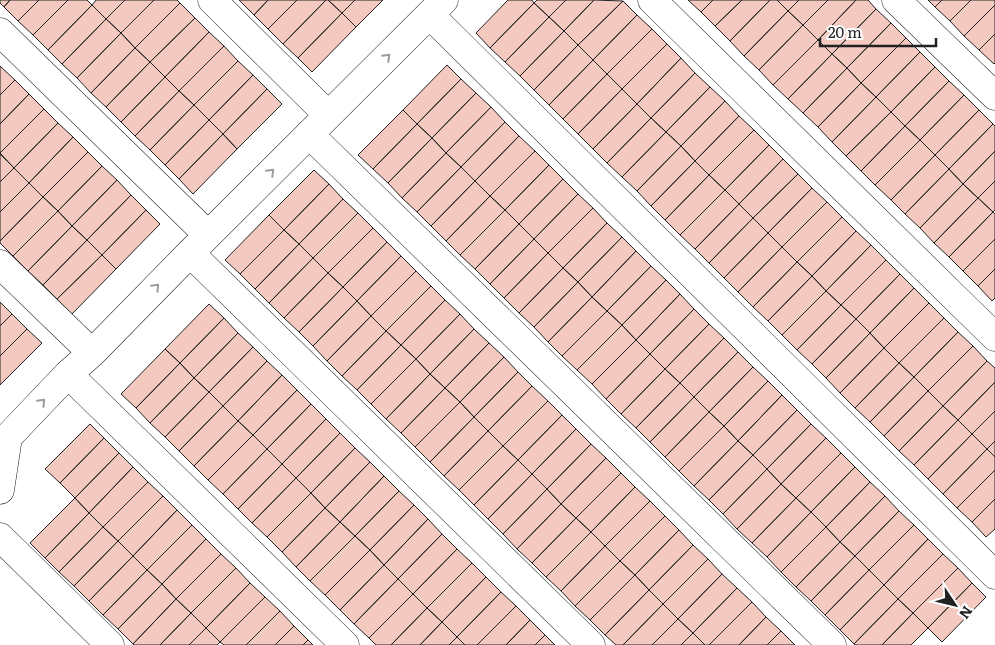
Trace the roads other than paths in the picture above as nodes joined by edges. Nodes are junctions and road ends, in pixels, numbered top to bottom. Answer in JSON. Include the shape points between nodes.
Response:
{"nodes":[{"id":1,"x":212,"y":0,"type":"edge"},
{"id":2,"x":652,"y":0,"type":"edge"},
{"id":3,"x":896,"y":0,"type":"edge"},
{"id":4,"x":437,"y":7,"type":"edge"},
{"id":5,"x":0,"y":32,"type":"edge"},
{"id":6,"x":995,"y":96,"type":"edge"},
{"id":7,"x":328,"y":115,"type":"junction"},
{"id":8,"x":309,"y":134,"type":"junction"},
{"id":9,"x":199,"y":244,"type":"junction"},
{"id":10,"x":0,"y":264,"type":"edge"},
{"id":11,"x":995,"y":337,"type":"edge"},
{"id":12,"x":92,"y":353,"type":"junction"},
{"id":13,"x":68,"y":374,"type":"junction"},
{"id":14,"x":4,"y":433,"type":"edge"},
{"id":15,"x":0,"y":490,"type":"edge"},
{"id":16,"x":0,"y":537,"type":"edge"},
{"id":17,"x":995,"y":575,"type":"edge"},
{"id":18,"x":110,"y":645,"type":"edge"},
{"id":19,"x":346,"y":645,"type":"edge"},
{"id":20,"x":591,"y":645,"type":"edge"},
{"id":21,"x":832,"y":645,"type":"edge"}],
"edges":[{"from":1,"to":7,"type":"street"},
{"from":2,"to":11,"type":"street"},
{"from":3,"to":6,"type":"street"},
{"from":7,"to":4,"type":"street","one_way":true},
{"from":4,"to":17,"type":"street"},
{"from":5,"to":9,"type":"street"},
{"from":7,"to":8,"type":"street"},
{"from":9,"to":8,"type":"street","one_way":true},
{"from":8,"to":21,"type":"street"},
{"from":12,"to":9,"type":"street","one_way":true},
{"from":9,"to":20,"type":"street"},
{"from":10,"to":12,"type":"street"},
{"from":12,"to":13,"type":"street"},
{"from":14,"to":13,"type":"street","one_way":true},
{"from":13,"to":19,"type":"street"},
{"from":14,"to":15,"type":"street"},
{"from":16,"to":18,"type":"street"}]}
